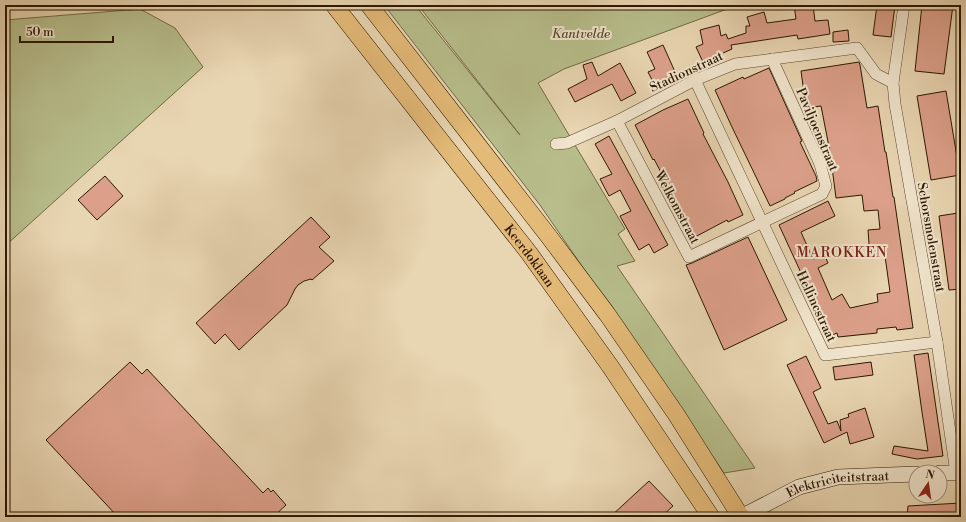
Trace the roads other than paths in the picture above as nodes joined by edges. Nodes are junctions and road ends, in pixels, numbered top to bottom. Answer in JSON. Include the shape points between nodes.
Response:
{"nodes":[{"id":1,"x":334,"y":5,"type":"edge"},
{"id":2,"x":369,"y":5,"type":"edge"},
{"id":3,"x":904,"y":5,"type":"edge"},
{"id":4,"x":772,"y":59,"type":"junction"},
{"id":5,"x":695,"y":80,"type":"junction"},
{"id":6,"x":893,"y":84,"type":"junction"},
{"id":7,"x":617,"y":121,"type":"junction"},
{"id":8,"x":556,"y":144,"type":"dead end"},
{"id":9,"x":762,"y":222,"type":"junction"},
{"id":10,"x":937,"y":342,"type":"junction"},
{"id":11,"x":948,"y":473,"type":"edge"},
{"id":12,"x":959,"y":473,"type":"edge"},
{"id":13,"x":908,"y":474,"type":"edge"},
{"id":14,"x":711,"y":517,"type":"edge"},
{"id":15,"x":741,"y":517,"type":"edge"}],
"edges":[{"from":1,"to":14,"type":"main road","name":"Keerdoklaan","via":[[529,254],[610,366]]},
{"from":2,"to":15,"type":"main road","name":"Keerdoklaan","via":[[607,314],[676,414]]},
{"from":3,"to":6,"type":"street","name":"Schorsmolenstraat"},
{"from":4,"to":5,"type":"street","name":"Stadionstraat","via":[[735,64]]},
{"from":4,"to":6,"type":"street","name":"Stadionstraat","via":[[857,48],[876,74]]},
{"from":4,"to":9,"type":"street","name":"Paviljoenstraat","via":[[820,164],[826,186],[822,194]]},
{"from":5,"to":7,"type":"street","name":"Stadionstraat"},
{"from":5,"to":9,"type":"street","name":"Hellincstraat"},
{"from":6,"to":10,"type":"street","name":"Schorsmolenstraat"},
{"from":7,"to":8,"type":"street","name":"Stadionstraat","via":[[567,142]]},
{"from":7,"to":9,"type":"street","name":"Welkomstraat","via":[[689,257]]},
{"from":9,"to":10,"type":"street","name":"Hellincstraat","via":[[825,355]]},
{"from":10,"to":12,"type":"street","name":"Schorsmolenstraat"},
{"from":11,"to":12,"type":"street"},
{"from":13,"to":15,"type":"street","name":"Elektriciteitstraat","via":[[838,477],[805,485]]}]}
